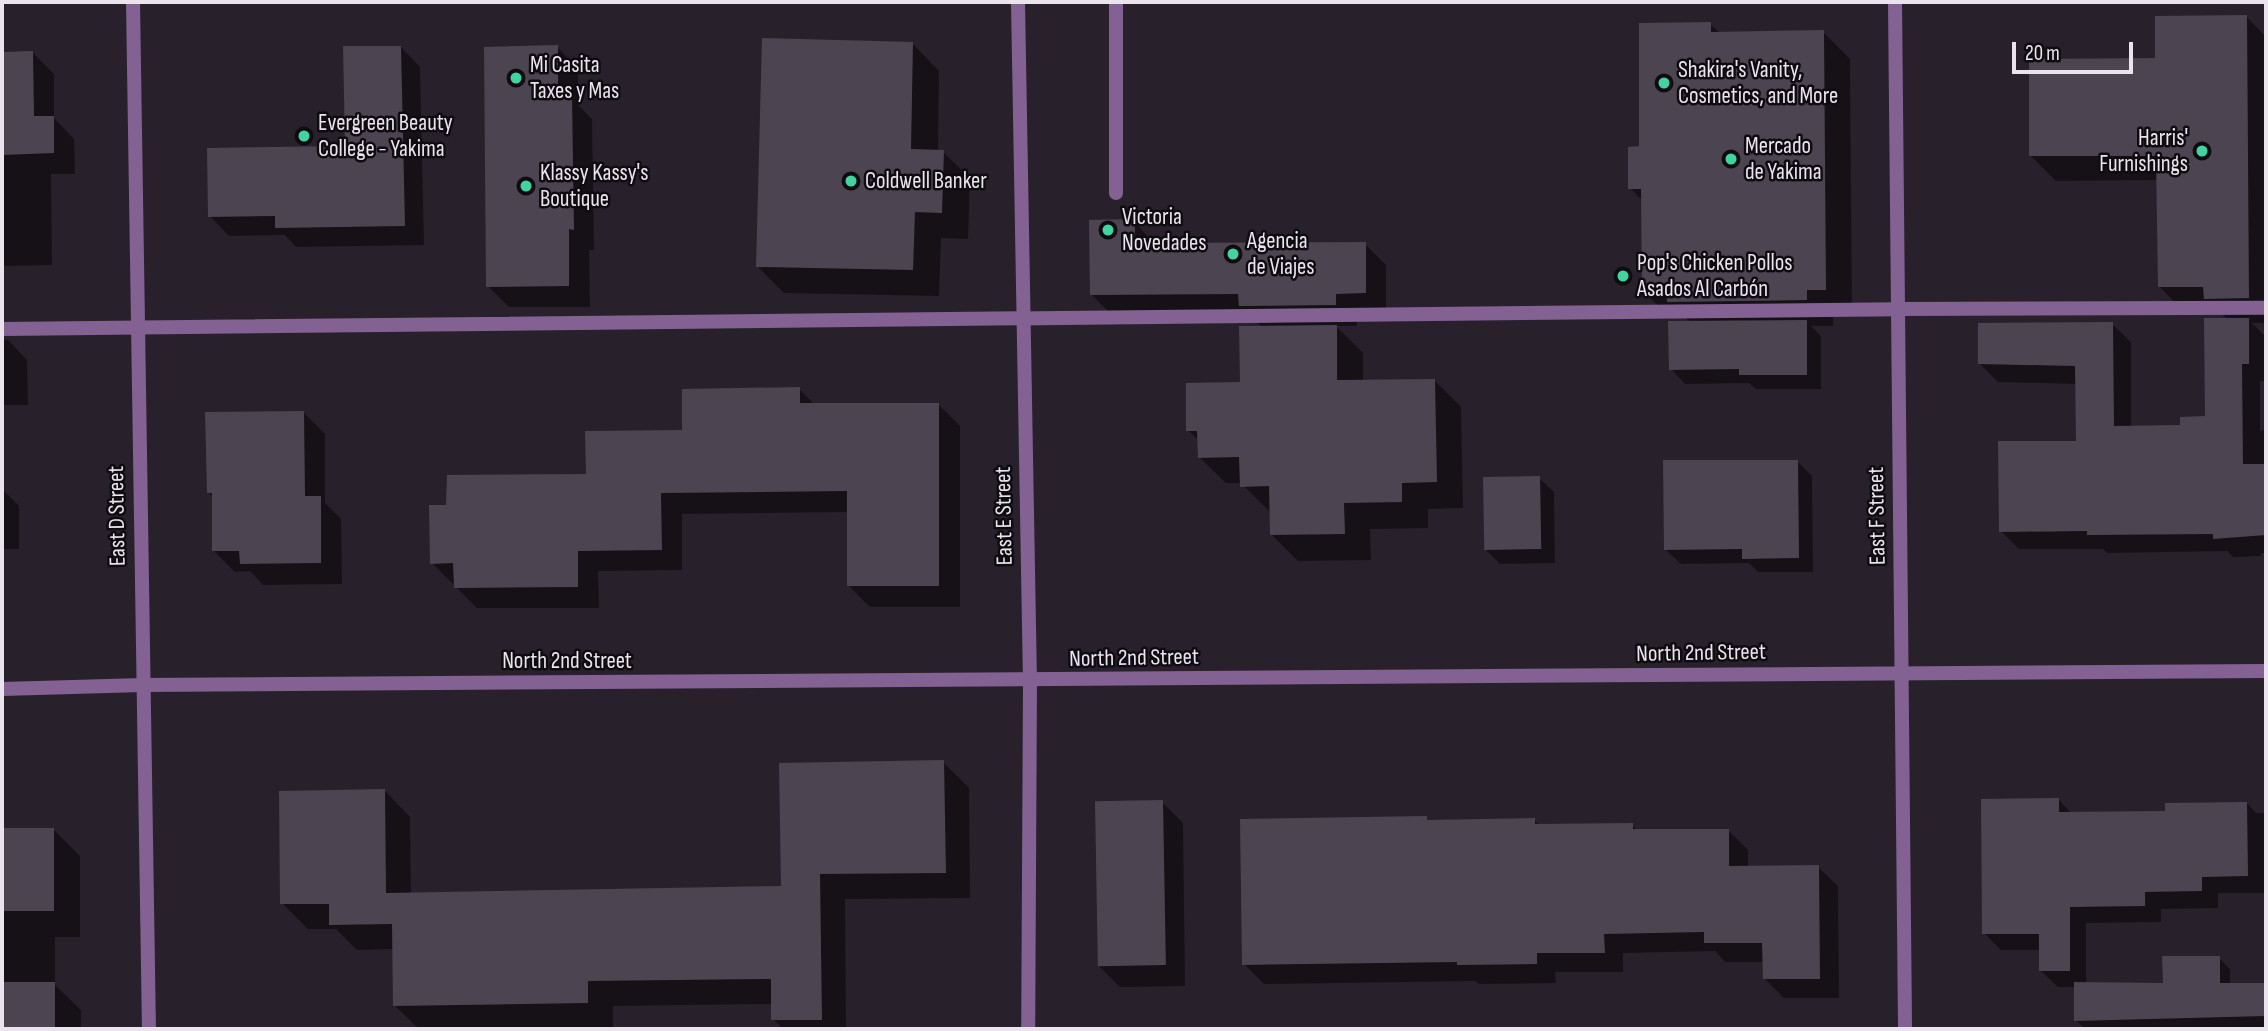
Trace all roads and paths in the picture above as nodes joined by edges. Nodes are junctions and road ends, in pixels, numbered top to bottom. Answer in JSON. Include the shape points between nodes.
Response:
{"nodes":[{"id":1,"x":133,"y":2,"type":"edge"},
{"id":2,"x":1018,"y":2,"type":"edge"},
{"id":3,"x":1116,"y":2,"type":"edge"},
{"id":4,"x":1895,"y":2,"type":"edge"},
{"id":5,"x":1116,"y":193,"type":"dead end"},
{"id":6,"x":1898,"y":309,"type":"junction"},
{"id":7,"x":2266,"y":309,"type":"edge"},
{"id":8,"x":1024,"y":320,"type":"junction"},
{"id":9,"x":138,"y":328,"type":"junction"},
{"id":10,"x":2,"y":329,"type":"edge"},
{"id":11,"x":2266,"y":671,"type":"edge"},
{"id":12,"x":1901,"y":674,"type":"junction"},
{"id":13,"x":1030,"y":682,"type":"junction"},
{"id":14,"x":143,"y":685,"type":"junction"},
{"id":15,"x":2,"y":689,"type":"edge"},
{"id":16,"x":149,"y":1029,"type":"edge"},
{"id":17,"x":1028,"y":1029,"type":"edge"},
{"id":18,"x":1905,"y":1029,"type":"edge"}],
"edges":[{"from":1,"to":9,"type":"street","name":"East D Street"},
{"from":2,"to":8,"type":"street","name":"East E Street"},
{"from":3,"to":5,"type":"street"},
{"from":4,"to":6,"type":"street","name":"East F Street"},
{"from":6,"to":7,"type":"street"},
{"from":6,"to":8,"type":"street"},
{"from":6,"to":12,"type":"street","name":"East F Street"},
{"from":8,"to":9,"type":"street"},
{"from":8,"to":13,"type":"street","name":"East E Street"},
{"from":9,"to":10,"type":"street"},
{"from":9,"to":14,"type":"street","name":"East D Street"},
{"from":11,"to":12,"type":"street","name":"North 2nd Street"},
{"from":12,"to":13,"type":"street","name":"North 2nd Street"},
{"from":12,"to":18,"type":"street","name":"East F Street"},
{"from":13,"to":14,"type":"street","name":"North 2nd Street"},
{"from":13,"to":17,"type":"street","name":"East E Street"},
{"from":14,"to":15,"type":"street","name":"North 2nd Street"},
{"from":14,"to":16,"type":"street","name":"East D Street"}]}
